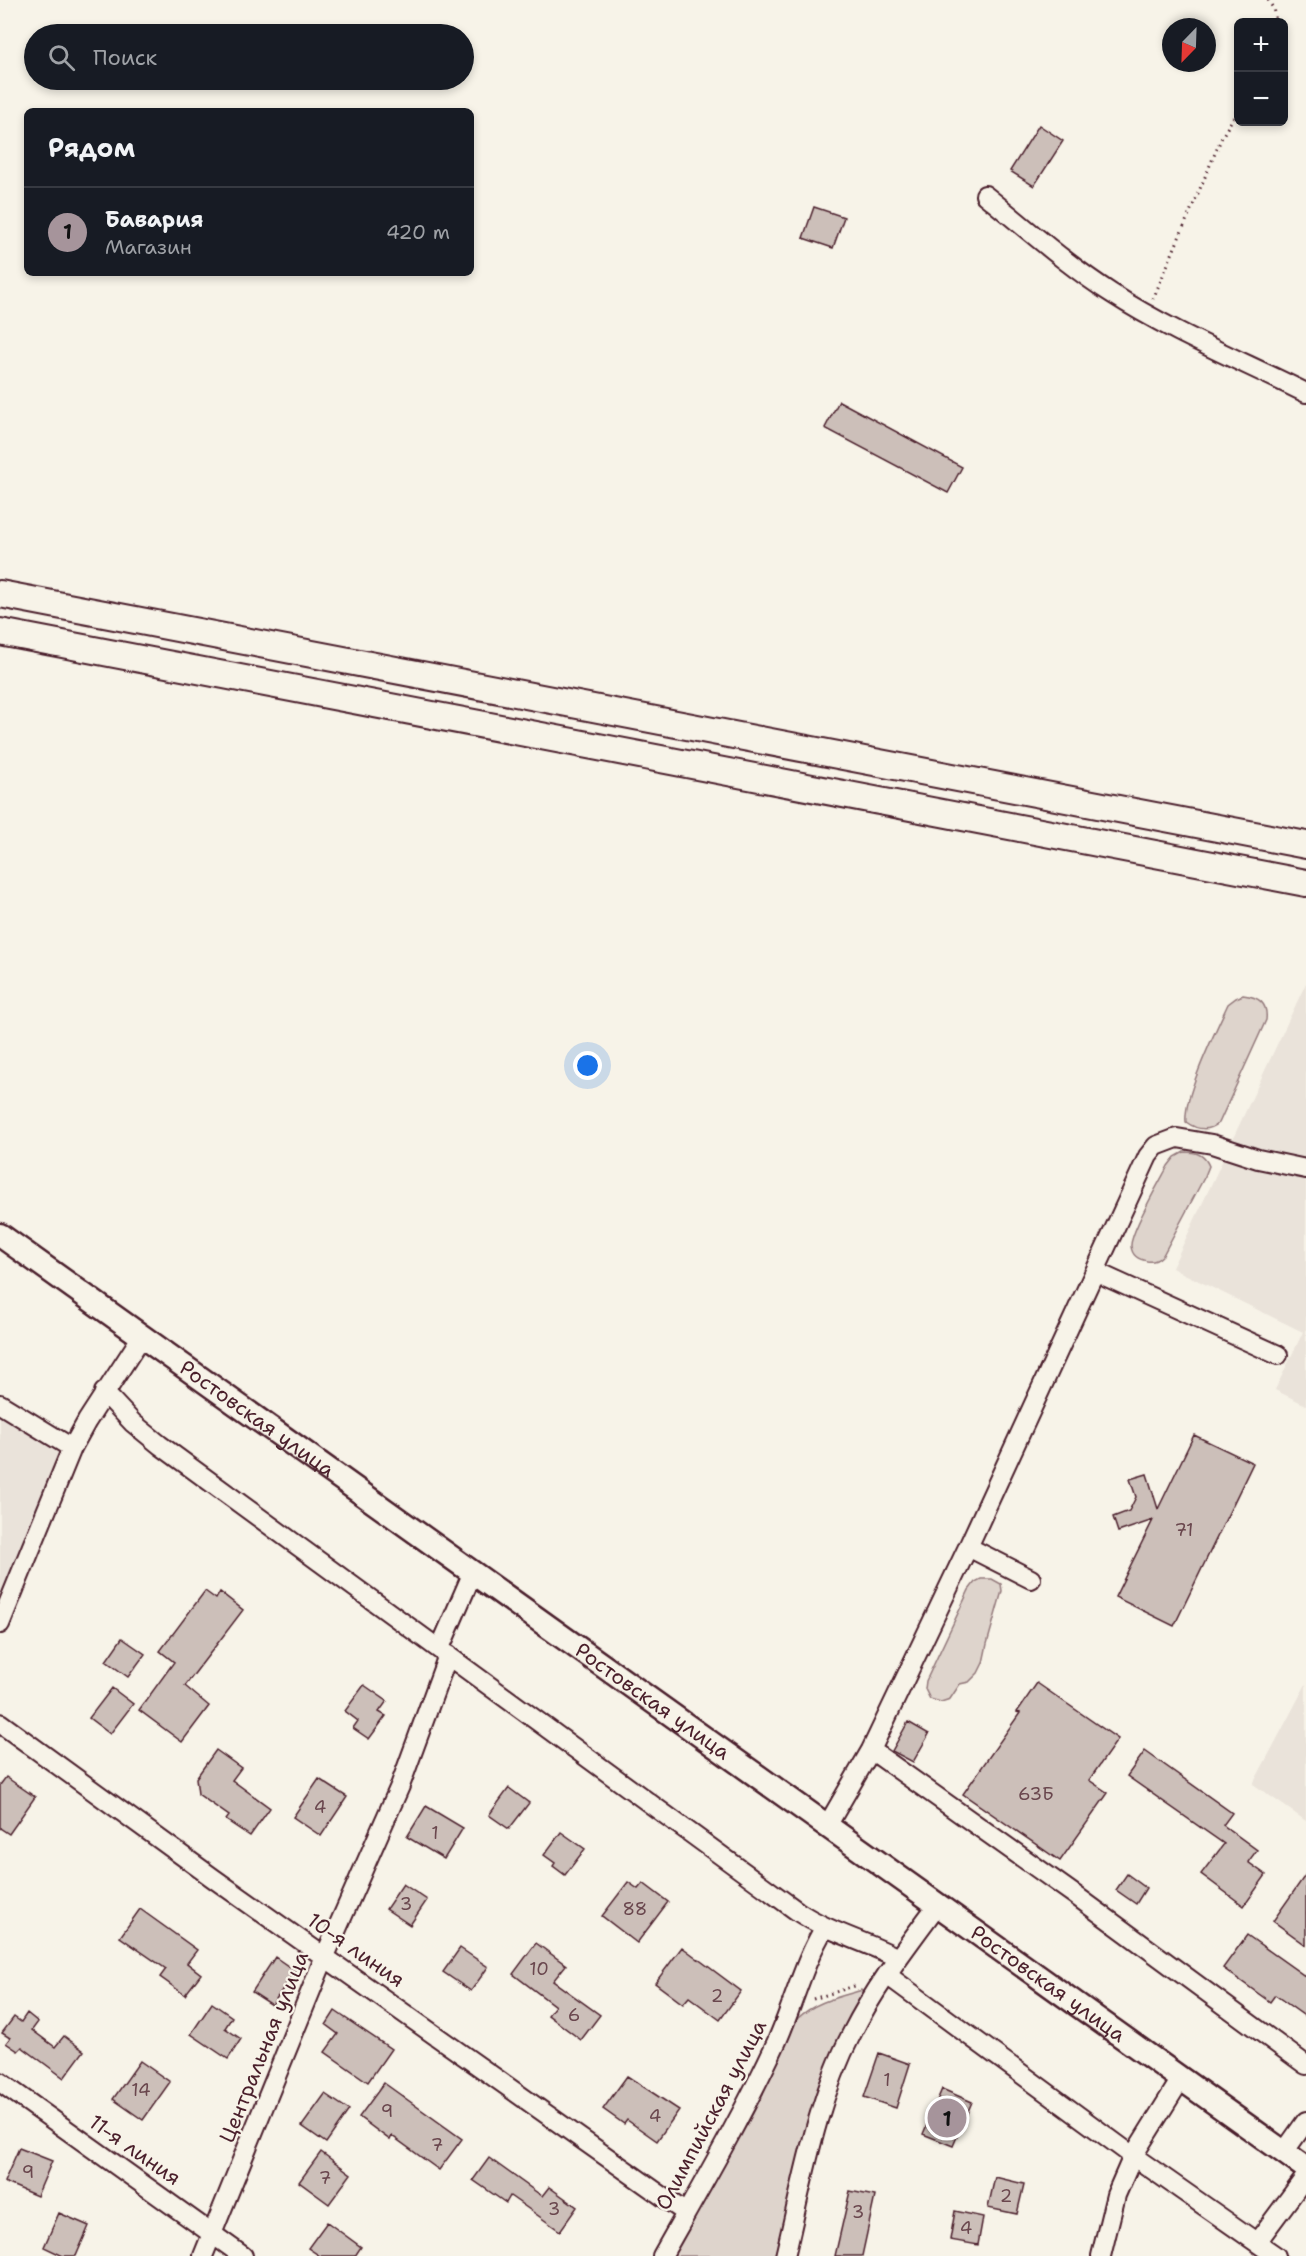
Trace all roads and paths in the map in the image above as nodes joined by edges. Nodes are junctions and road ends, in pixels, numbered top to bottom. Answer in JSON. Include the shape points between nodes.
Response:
{"nodes":[{"id":1,"x":1268,"y":0,"type":"edge"},
{"id":2,"x":1275,"y":18,"type":"edge"},
{"id":3,"x":1234,"y":117,"type":"edge"},
{"id":4,"x":985,"y":195,"type":"dead end"},
{"id":5,"x":1146,"y":314,"type":"junction"},
{"id":6,"x":1306,"y":393,"type":"edge"},
{"id":7,"x":0,"y":594,"type":"edge"},
{"id":8,"x":0,"y":632,"type":"edge"},
{"id":9,"x":858,"y":759,"type":"junction"},
{"id":10,"x":912,"y":807,"type":"junction"},
{"id":11,"x":1306,"y":830,"type":"edge"},
{"id":12,"x":1306,"y":845,"type":"edge"},
{"id":13,"x":1306,"y":883,"type":"edge"},
{"id":14,"x":1306,"y":900,"type":"edge"},
{"id":15,"x":1306,"y":1169,"type":"edge"},
{"id":16,"x":0,"y":1235,"type":"edge"},
{"id":17,"x":1096,"y":1272,"type":"junction"},
{"id":18,"x":142,"y":1336,"type":"junction"},
{"id":19,"x":1278,"y":1355,"type":"dead end"},
{"id":20,"x":104,"y":1392,"type":"junction"},
{"id":21,"x":0,"y":1404,"type":"edge"},
{"id":22,"x":72,"y":1448,"type":"junction"},
{"id":23,"x":968,"y":1548,"type":"junction"},
{"id":24,"x":473,"y":1572,"type":"junction"},
{"id":25,"x":1031,"y":1579,"type":"dead end"},
{"id":26,"x":8,"y":1583,"type":"edge"},
{"id":27,"x":0,"y":1624,"type":"edge"},
{"id":28,"x":444,"y":1651,"type":"junction"},
{"id":29,"x":0,"y":1723,"type":"edge"},
{"id":30,"x":871,"y":1750,"type":"junction"},
{"id":31,"x":827,"y":1826,"type":"junction"},
{"id":32,"x":938,"y":1904,"type":"junction"},
{"id":33,"x":825,"y":1927,"type":"junction"},
{"id":34,"x":325,"y":1956,"type":"junction"},
{"id":35,"x":898,"y":1958,"type":"junction"},
{"id":36,"x":885,"y":1977,"type":"junction"},
{"id":37,"x":789,"y":2012,"type":"junction"},
{"id":38,"x":1306,"y":2064,"type":"edge"},
{"id":39,"x":1181,"y":2079,"type":"junction"},
{"id":40,"x":0,"y":2082,"type":"edge"},
{"id":41,"x":1306,"y":2121,"type":"edge"},
{"id":42,"x":1284,"y":2152,"type":"junction"},
{"id":43,"x":1133,"y":2156,"type":"junction"},
{"id":44,"x":1306,"y":2168,"type":"edge"},
{"id":45,"x":1306,"y":2176,"type":"edge"},
{"id":46,"x":686,"y":2213,"type":"junction"},
{"id":47,"x":212,"y":2233,"type":"junction"},
{"id":48,"x":1257,"y":2242,"type":"junction"},
{"id":49,"x":203,"y":2256,"type":"edge"},
{"id":50,"x":243,"y":2256,"type":"edge"},
{"id":51,"x":662,"y":2256,"type":"edge"},
{"id":52,"x":785,"y":2256,"type":"edge"},
{"id":53,"x":1101,"y":2256,"type":"edge"},
{"id":54,"x":1276,"y":2256,"type":"edge"}],
"edges":[{"from":1,"to":2,"type":"path"},
{"from":3,"to":5,"type":"path"},
{"from":4,"to":5,"type":"street","via":[[1087,277]]},
{"from":5,"to":6,"type":"street"},
{"from":7,"to":9,"type":"highway"},
{"from":8,"to":10,"type":"highway"},
{"from":9,"to":11,"type":"highway","via":[[1075,784]]},
{"from":9,"to":12,"type":"highway"},
{"from":10,"to":13,"type":"highway"},
{"from":10,"to":14,"type":"highway","via":[[1104,861]]},
{"from":15,"to":17,"type":"street","via":[[1212,1144],[1176,1138],[1165,1141],[1148,1156]]},
{"from":16,"to":18,"type":"main road","name":"Ростовская улица"},
{"from":17,"to":19,"type":"street"},
{"from":17,"to":23,"type":"street"},
{"from":18,"to":20,"type":"street"},
{"from":18,"to":24,"type":"main road","name":"Ростовская улица"},
{"from":20,"to":22,"type":"street"},
{"from":20,"to":28,"type":"street","via":[[160,1445]]},
{"from":21,"to":22,"type":"street"},
{"from":22,"to":26,"type":"street"},
{"from":23,"to":25,"type":"street"},
{"from":23,"to":30,"type":"street"},
{"from":24,"to":28,"type":"street","name":"Центральная улица"},
{"from":24,"to":31,"type":"main road","name":"Ростовская улица"},
{"from":26,"to":27,"type":"street"},
{"from":28,"to":33,"type":"street","via":[[770,1892]]},
{"from":28,"to":34,"type":"street","name":"Центральная улица","via":[[400,1786]]},
{"from":29,"to":34,"type":"street","name":"10-я линия"},
{"from":30,"to":31,"type":"street"},
{"from":30,"to":38,"type":"street"},
{"from":31,"to":32,"type":"main road","name":"Ростовская улица"},
{"from":32,"to":35,"type":"street"},
{"from":32,"to":39,"type":"main road","name":"Ростовская улица"},
{"from":33,"to":35,"type":"street"},
{"from":33,"to":37,"type":"street","name":"Олимпийская улица","via":[[809,1957]]},
{"from":34,"to":46,"type":"street","name":"10-я линия"},
{"from":34,"to":47,"type":"street","name":"Центральная улица"},
{"from":35,"to":36,"type":"street"},
{"from":36,"to":37,"type":"path","via":[[827,1993]]},
{"from":36,"to":43,"type":"street"},
{"from":36,"to":52,"type":"street","via":[[852,2033],[825,2096]]},
{"from":37,"to":46,"type":"street","name":"Олимпийская улица","via":[[750,2098]]},
{"from":39,"to":42,"type":"main road","name":"Ростовская улица"},
{"from":39,"to":43,"type":"street"},
{"from":40,"to":47,"type":"street","name":"11-я линия"},
{"from":41,"to":42,"type":"street"},
{"from":42,"to":44,"type":"main road","name":"Ростовская улица"},
{"from":43,"to":48,"type":"street"},
{"from":43,"to":53,"type":"street","via":[[1116,2195]]},
{"from":45,"to":48,"type":"street"},
{"from":46,"to":51,"type":"street","name":"Олимпийская улица"},
{"from":47,"to":49,"type":"street","name":"Центральная улица"},
{"from":47,"to":50,"type":"street","name":"11-я линия"},
{"from":48,"to":54,"type":"street"}]}
